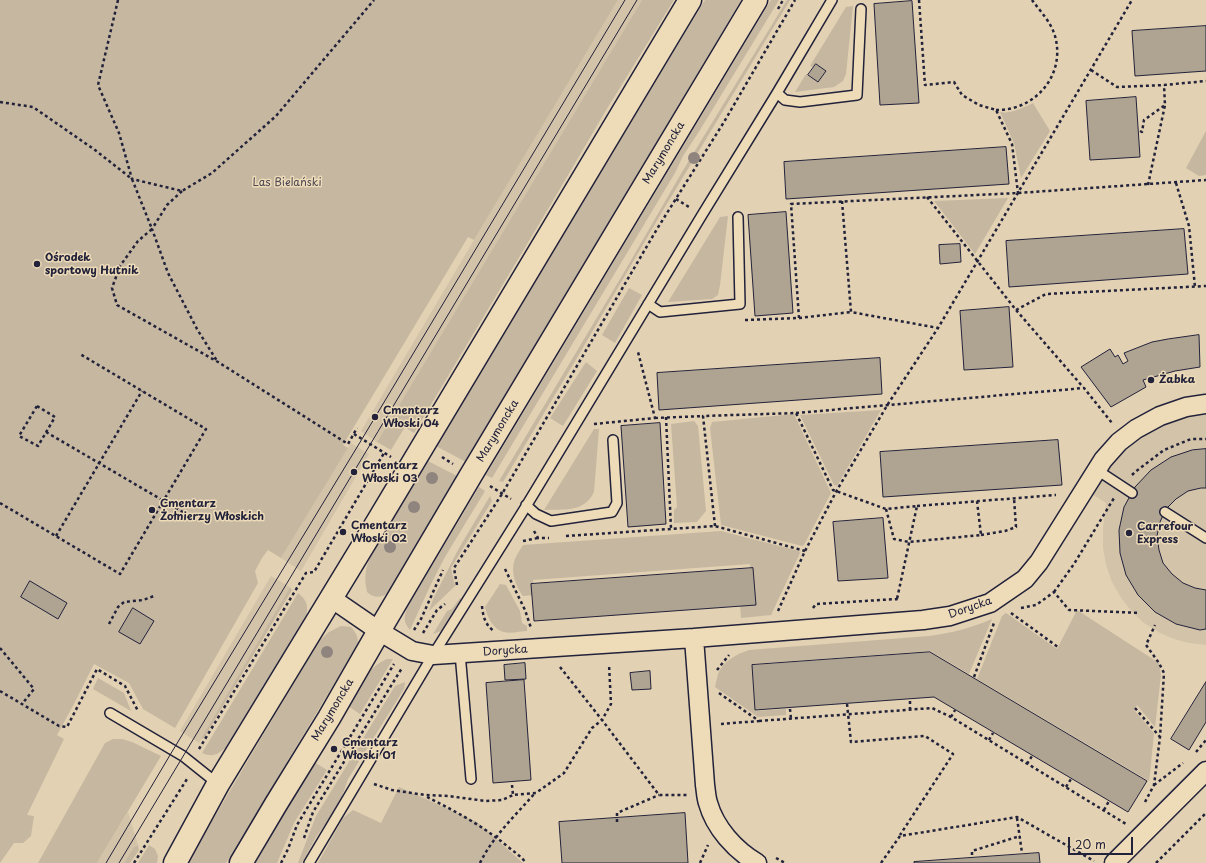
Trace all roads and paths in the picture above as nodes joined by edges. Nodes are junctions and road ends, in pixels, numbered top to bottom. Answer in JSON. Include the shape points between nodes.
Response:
{"nodes":[{"id":1,"x":118,"y":0,"type":"edge"},
{"id":2,"x":374,"y":0,"type":"edge"},
{"id":3,"x":690,"y":0,"type":"edge"},
{"id":4,"x":756,"y":0,"type":"edge"},
{"id":5,"x":783,"y":0,"type":"edge"},
{"id":6,"x":795,"y":0,"type":"edge"},
{"id":7,"x":832,"y":0,"type":"edge"},
{"id":8,"x":919,"y":0,"type":"edge"},
{"id":9,"x":1032,"y":0,"type":"edge"},
{"id":10,"x":1132,"y":0,"type":"edge"},
{"id":11,"x":861,"y":9,"type":"dead end"},
{"id":12,"x":775,"y":14,"type":"dead end"},
{"id":13,"x":1091,"y":70,"type":"junction"},
{"id":14,"x":1206,"y":81,"type":"edge"},
{"id":15,"x":1164,"y":85,"type":"junction"},
{"id":16,"x":777,"y":93,"type":"junction"},
{"id":17,"x":0,"y":102,"type":"edge"},
{"id":18,"x":1165,"y":105,"type":"junction"},
{"id":19,"x":996,"y":110,"type":"junction"},
{"id":20,"x":1140,"y":131,"type":"dead end"},
{"id":21,"x":132,"y":179,"type":"junction"},
{"id":22,"x":1206,"y":180,"type":"edge"},
{"id":23,"x":1176,"y":183,"type":"junction"},
{"id":24,"x":1148,"y":184,"type":"junction"},
{"id":25,"x":182,"y":190,"type":"junction"},
{"id":26,"x":1018,"y":193,"type":"junction"},
{"id":27,"x":927,"y":197,"type":"junction"},
{"id":28,"x":842,"y":201,"type":"junction"},
{"id":29,"x":738,"y":217,"type":"dead end"},
{"id":30,"x":152,"y":229,"type":"junction"},
{"id":31,"x":977,"y":262,"type":"junction"},
{"id":32,"x":1206,"y":286,"type":"edge"},
{"id":33,"x":1195,"y":287,"type":"junction"},
{"id":34,"x":648,"y":304,"type":"junction"},
{"id":35,"x":1016,"y":310,"type":"junction"},
{"id":36,"x":851,"y":312,"type":"junction"},
{"id":37,"x":799,"y":318,"type":"junction"},
{"id":38,"x":737,"y":321,"type":"dead end"},
{"id":39,"x":938,"y":328,"type":"junction"},
{"id":40,"x":80,"y":354,"type":"dead end"},
{"id":41,"x":633,"y":356,"type":"dead end"},
{"id":42,"x":218,"y":362,"type":"junction"},
{"id":43,"x":1084,"y":388,"type":"junction"},
{"id":44,"x":142,"y":391,"type":"junction"},
{"id":45,"x":888,"y":404,"type":"junction"},
{"id":46,"x":1206,"y":404,"type":"edge"},
{"id":47,"x":796,"y":412,"type":"junction"},
{"id":48,"x":703,"y":416,"type":"junction"},
{"id":49,"x":596,"y":417,"type":"dead end"},
{"id":50,"x":655,"y":418,"type":"junction"},
{"id":51,"x":666,"y":418,"type":"junction"},
{"id":52,"x":357,"y":428,"type":"dead end"},
{"id":53,"x":1115,"y":428,"type":"dead end"},
{"id":54,"x":46,"y":432,"type":"junction"},
{"id":55,"x":354,"y":434,"type":"junction"},
{"id":56,"x":613,"y":440,"type":"dead end"},
{"id":57,"x":384,"y":453,"type":"junction"},
{"id":58,"x":393,"y":459,"type":"dead end"},
{"id":59,"x":99,"y":463,"type":"junction"},
{"id":60,"x":1097,"y":470,"type":"junction"},
{"id":61,"x":495,"y":480,"type":"dead end"},
{"id":62,"x":491,"y":487,"type":"dead end"},
{"id":63,"x":837,"y":490,"type":"junction"},
{"id":64,"x":1132,"y":493,"type":"dead end"},
{"id":65,"x":502,"y":494,"type":"junction"},
{"id":66,"x":1058,"y":495,"type":"dead end"},
{"id":67,"x":1014,"y":498,"type":"junction"},
{"id":68,"x":163,"y":501,"type":"junction"},
{"id":69,"x":977,"y":501,"type":"junction"},
{"id":70,"x":0,"y":503,"type":"edge"},
{"id":71,"x":525,"y":506,"type":"junction"},
{"id":72,"x":917,"y":506,"type":"junction"},
{"id":73,"x":886,"y":509,"type":"junction"},
{"id":74,"x":1165,"y":512,"type":"dead end"},
{"id":75,"x":186,"y":514,"type":"dead end"},
{"id":76,"x":536,"y":514,"type":"junction"},
{"id":77,"x":715,"y":526,"type":"junction"},
{"id":78,"x":671,"y":529,"type":"junction"},
{"id":79,"x":981,"y":535,"type":"junction"},
{"id":80,"x":56,"y":536,"type":"junction"},
{"id":81,"x":553,"y":537,"type":"dead end"},
{"id":82,"x":561,"y":537,"type":"dead end"},
{"id":83,"x":1206,"y":538,"type":"edge"},
{"id":84,"x":910,"y":542,"type":"junction"},
{"id":85,"x":805,"y":551,"type":"junction"},
{"id":86,"x":443,"y":568,"type":"dead end"},
{"id":87,"x":505,"y":568,"type":"dead end"},
{"id":88,"x":457,"y":587,"type":"dead end"},
{"id":89,"x":154,"y":596,"type":"dead end"},
{"id":90,"x":331,"y":598,"type":"junction"},
{"id":91,"x":897,"y":599,"type":"junction"},
{"id":92,"x":448,"y":602,"type":"dead end"},
{"id":93,"x":904,"y":602,"type":"dead end"},
{"id":94,"x":482,"y":605,"type":"dead end"},
{"id":95,"x":1014,"y":609,"type":"dead end"},
{"id":96,"x":811,"y":610,"type":"dead end"},
{"id":97,"x":1006,"y":610,"type":"dead end"},
{"id":98,"x":777,"y":612,"type":"dead end"},
{"id":99,"x":1140,"y":612,"type":"dead end"},
{"id":100,"x":996,"y":620,"type":"dead end"},
{"id":101,"x":109,"y":624,"type":"dead end"},
{"id":102,"x":1156,"y":625,"type":"dead end"},
{"id":103,"x":379,"y":631,"type":"junction"},
{"id":104,"x":533,"y":634,"type":"dead end"},
{"id":105,"x":694,"y":638,"type":"junction"},
{"id":106,"x":1058,"y":647,"type":"dead end"},
{"id":107,"x":0,"y":648,"type":"edge"},
{"id":108,"x":408,"y":649,"type":"junction"},
{"id":109,"x":503,"y":651,"type":"junction"},
{"id":110,"x":460,"y":653,"type":"junction"},
{"id":111,"x":733,"y":653,"type":"dead end"},
{"id":112,"x":433,"y":655,"type":"junction"},
{"id":113,"x":608,"y":657,"type":"dead end"},
{"id":114,"x":557,"y":663,"type":"dead end"},
{"id":115,"x":715,"y":673,"type":"dead end"},
{"id":116,"x":974,"y":677,"type":"dead end"},
{"id":117,"x":0,"y":691,"type":"edge"},
{"id":118,"x":718,"y":693,"type":"dead end"},
{"id":119,"x":910,"y":700,"type":"dead end"},
{"id":120,"x":22,"y":704,"type":"junction"},
{"id":121,"x":848,"y":704,"type":"dead end"},
{"id":122,"x":1135,"y":708,"type":"dead end"},
{"id":123,"x":790,"y":709,"type":"dead end"},
{"id":124,"x":910,"y":710,"type":"junction"},
{"id":125,"x":955,"y":710,"type":"dead end"},
{"id":126,"x":110,"y":713,"type":"dead end"},
{"id":127,"x":848,"y":714,"type":"junction"},
{"id":128,"x":951,"y":717,"type":"junction"},
{"id":129,"x":791,"y":719,"type":"junction"},
{"id":130,"x":602,"y":720,"type":"junction"},
{"id":131,"x":759,"y":721,"type":"junction"},
{"id":132,"x":716,"y":724,"type":"dead end"},
{"id":133,"x":59,"y":726,"type":"dead end"},
{"id":134,"x":993,"y":733,"type":"dead end"},
{"id":135,"x":1160,"y":737,"type":"junction"},
{"id":136,"x":989,"y":740,"type":"junction"},
{"id":137,"x":1206,"y":740,"type":"edge"},
{"id":138,"x":1194,"y":755,"type":"dead end"},
{"id":139,"x":1032,"y":756,"type":"dead end"},
{"id":140,"x":1188,"y":759,"type":"dead end"},
{"id":141,"x":1027,"y":764,"type":"junction"},
{"id":142,"x":195,"y":766,"type":"junction"},
{"id":143,"x":1206,"y":771,"type":"edge"},
{"id":144,"x":471,"y":779,"type":"dead end"},
{"id":145,"x":1071,"y":779,"type":"dead end"},
{"id":146,"x":359,"y":780,"type":"junction"},
{"id":147,"x":218,"y":784,"type":"junction"},
{"id":148,"x":512,"y":785,"type":"dead end"},
{"id":149,"x":1154,"y":785,"type":"junction"},
{"id":150,"x":1066,"y":787,"type":"junction"},
{"id":151,"x":536,"y":793,"type":"junction"},
{"id":152,"x":692,"y":794,"type":"dead end"},
{"id":153,"x":513,"y":795,"type":"junction"},
{"id":154,"x":659,"y":795,"type":"junction"},
{"id":155,"x":425,"y":796,"type":"junction"},
{"id":156,"x":1109,"y":802,"type":"dead end"},
{"id":157,"x":1143,"y":806,"type":"dead end"},
{"id":158,"x":1104,"y":810,"type":"junction"},
{"id":159,"x":1206,"y":813,"type":"edge"},
{"id":160,"x":1017,"y":817,"type":"junction"},
{"id":161,"x":617,"y":822,"type":"dead end"},
{"id":162,"x":1131,"y":827,"type":"dead end"},
{"id":163,"x":900,"y":836,"type":"junction"},
{"id":164,"x":1020,"y":836,"type":"junction"},
{"id":165,"x":496,"y":837,"type":"junction"},
{"id":166,"x":711,"y":839,"type":"dead end"},
{"id":167,"x":303,"y":840,"type":"dead end"},
{"id":168,"x":1022,"y":853,"type":"dead end"},
{"id":169,"x":773,"y":856,"type":"dead end"},
{"id":170,"x":972,"y":856,"type":"dead end"},
{"id":171,"x":1097,"y":862,"type":"edge"},
{"id":172,"x":134,"y":863,"type":"edge"},
{"id":173,"x":175,"y":863,"type":"edge"},
{"id":174,"x":241,"y":863,"type":"edge"},
{"id":175,"x":281,"y":863,"type":"edge"},
{"id":176,"x":309,"y":863,"type":"edge"},
{"id":177,"x":480,"y":863,"type":"edge"},
{"id":178,"x":526,"y":863,"type":"edge"},
{"id":179,"x":700,"y":863,"type":"edge"},
{"id":180,"x":757,"y":863,"type":"edge"},
{"id":181,"x":785,"y":863,"type":"edge"},
{"id":182,"x":881,"y":863,"type":"edge"},
{"id":183,"x":1114,"y":863,"type":"edge"},
{"id":184,"x":1156,"y":863,"type":"edge"}],
"edges":[{"from":1,"to":21,"type":"path","via":[[98,85],[119,133]]},
{"from":2,"to":25,"type":"path","via":[[276,116],[212,173]]},
{"from":3,"to":90,"type":"main road"},
{"from":4,"to":103,"type":"main road","name":"Marymoncka"},
{"from":5,"to":12,"type":"path"},
{"from":6,"to":65,"type":"path"},
{"from":7,"to":16,"type":"lane"},
{"from":8,"to":19,"type":"path","via":[[925,85],[954,82],[962,95],[979,105]]},
{"from":9,"to":19,"type":"path","via":[[1054,34],[1057,61],[1051,78],[1042,92],[1023,104]]},
{"from":10,"to":13,"type":"path"},
{"from":11,"to":16,"type":"lane","via":[[857,95],[800,102],[785,100]]},
{"from":13,"to":15,"type":"path","via":[[1117,87]]},
{"from":13,"to":26,"type":"path"},
{"from":14,"to":15,"type":"path"},
{"from":15,"to":18,"type":"path"},
{"from":16,"to":34,"type":"lane"},
{"from":17,"to":21,"type":"path","via":[[33,107]]},
{"from":18,"to":20,"type":"path","via":[[1144,120],[1142,132]]},
{"from":18,"to":24,"type":"path"},
{"from":19,"to":26,"type":"path","via":[[1012,144]]},
{"from":21,"to":25,"type":"path"},
{"from":21,"to":30,"type":"path"},
{"from":22,"to":23,"type":"path"},
{"from":23,"to":24,"type":"path"},
{"from":23,"to":33,"type":"path","via":[[1189,226]]},
{"from":24,"to":26,"type":"path"},
{"from":25,"to":30,"type":"path","via":[[167,205]]},
{"from":26,"to":27,"type":"path"},
{"from":26,"to":31,"type":"path"},
{"from":27,"to":28,"type":"path"},
{"from":27,"to":31,"type":"path"},
{"from":28,"to":36,"type":"path"},
{"from":28,"to":37,"type":"path","via":[[791,204]]},
{"from":29,"to":34,"type":"lane","via":[[740,304],[660,312]]},
{"from":30,"to":42,"type":"path","via":[[168,273],[197,329]]},
{"from":30,"to":42,"type":"path","via":[[138,241],[120,266],[112,288],[117,305]]},
{"from":31,"to":35,"type":"path"},
{"from":31,"to":39,"type":"path"},
{"from":32,"to":33,"type":"path"},
{"from":33,"to":35,"type":"path","via":[[1046,294]]},
{"from":34,"to":71,"type":"lane"},
{"from":35,"to":43,"type":"path"},
{"from":36,"to":37,"type":"path"},
{"from":36,"to":39,"type":"path"},
{"from":37,"to":38,"type":"path"},
{"from":39,"to":45,"type":"path"},
{"from":40,"to":44,"type":"path"},
{"from":41,"to":50,"type":"path","via":[[637,350]]},
{"from":42,"to":55,"type":"path","via":[[348,444]]},
{"from":43,"to":45,"type":"path"},
{"from":43,"to":53,"type":"path"},
{"from":44,"to":59,"type":"path"},
{"from":44,"to":68,"type":"path","via":[[206,428]]},
{"from":45,"to":47,"type":"path"},
{"from":45,"to":63,"type":"path"},
{"from":46,"to":60,"type":"street","name":"Dorycka","via":[[1186,407],[1160,416],[1136,429],[1119,442]]},
{"from":47,"to":48,"type":"path"},
{"from":47,"to":63,"type":"path","via":[[833,490]]},
{"from":48,"to":51,"type":"path"},
{"from":48,"to":77,"type":"path"},
{"from":49,"to":50,"type":"path","via":[[591,424]]},
{"from":50,"to":51,"type":"path"},
{"from":51,"to":78,"type":"path"},
{"from":52,"to":55,"type":"path"},
{"from":54,"to":54,"type":"path","via":[[38,446],[19,436],[37,406],[55,417]]},
{"from":54,"to":59,"type":"path"},
{"from":55,"to":57,"type":"path"},
{"from":56,"to":76,"type":"lane","via":[[617,503],[612,512],[551,521]]},
{"from":57,"to":58,"type":"path"},
{"from":57,"to":142,"type":"path","via":[[314,572],[306,573],[195,756]]},
{"from":59,"to":68,"type":"path"},
{"from":59,"to":80,"type":"path"},
{"from":60,"to":64,"type":"lane"},
{"from":60,"to":105,"type":"street","name":"Dorycka","via":[[1025,580],[990,603],[950,616],[930,619]]},
{"from":61,"to":62,"type":"path"},
{"from":63,"to":73,"type":"path"},
{"from":63,"to":85,"type":"path"},
{"from":65,"to":71,"type":"path"},
{"from":65,"to":88,"type":"path","via":[[454,568]]},
{"from":66,"to":67,"type":"path"},
{"from":67,"to":69,"type":"path"},
{"from":67,"to":79,"type":"path","via":[[1016,527]]},
{"from":68,"to":75,"type":"path"},
{"from":68,"to":80,"type":"path","via":[[120,574]]},
{"from":69,"to":72,"type":"path"},
{"from":69,"to":79,"type":"path"},
{"from":70,"to":80,"type":"path"},
{"from":71,"to":76,"type":"lane"},
{"from":71,"to":112,"type":"lane"},
{"from":72,"to":73,"type":"path"},
{"from":72,"to":84,"type":"path"},
{"from":73,"to":84,"type":"path","via":[[894,539]]},
{"from":74,"to":83,"type":"lane"},
{"from":76,"to":81,"type":"path","via":[[530,522],[538,538]]},
{"from":77,"to":78,"type":"path"},
{"from":77,"to":85,"type":"path"},
{"from":78,"to":82,"type":"path"},
{"from":79,"to":84,"type":"path"},
{"from":84,"to":91,"type":"path"},
{"from":85,"to":98,"type":"path"},
{"from":86,"to":108,"type":"path"},
{"from":87,"to":104,"type":"path","via":[[525,610]]},
{"from":89,"to":101,"type":"path","via":[[124,602],[118,607]]},
{"from":90,"to":103,"type":"street","name":"Dorycka"},
{"from":90,"to":147,"type":"main road"},
{"from":91,"to":93,"type":"path"},
{"from":91,"to":96,"type":"path","via":[[816,604]]},
{"from":92,"to":108,"type":"path","via":[[437,610]]},
{"from":94,"to":109,"type":"path","via":[[483,617],[488,627],[501,636]]},
{"from":95,"to":99,"type":"path","via":[[1036,605],[1054,592],[1069,610]]},
{"from":97,"to":106,"type":"path"},
{"from":100,"to":116,"type":"path"},
{"from":102,"to":135,"type":"path","via":[[1146,645],[1164,673]]},
{"from":103,"to":108,"type":"street","name":"Dorycka"},
{"from":103,"to":174,"type":"main road","name":"Marymoncka"},
{"from":105,"to":109,"type":"street","name":"Dorycka"},
{"from":105,"to":180,"type":"street","via":[[708,804],[718,825],[732,844]]},
{"from":107,"to":120,"type":"path","via":[[34,689]]},
{"from":108,"to":112,"type":"street","name":"Dorycka"},
{"from":108,"to":167,"type":"path","via":[[313,812]]},
{"from":108,"to":175,"type":"path","via":[[296,825]]},
{"from":109,"to":110,"type":"street","name":"Dorycka"},
{"from":110,"to":112,"type":"street","name":"Dorycka"},
{"from":110,"to":144,"type":"lane"},
{"from":111,"to":115,"type":"path","via":[[728,655]]},
{"from":112,"to":146,"type":"lane"},
{"from":113,"to":130,"type":"path","via":[[611,704]]},
{"from":114,"to":130,"type":"path"},
{"from":117,"to":120,"type":"path"},
{"from":118,"to":131,"type":"path"},
{"from":119,"to":124,"type":"path"},
{"from":120,"to":133,"type":"path"},
{"from":121,"to":127,"type":"path"},
{"from":122,"to":135,"type":"path"},
{"from":123,"to":129,"type":"path"},
{"from":124,"to":127,"type":"path"},
{"from":124,"to":128,"type":"path","via":[[932,708]]},
{"from":125,"to":128,"type":"path"},
{"from":126,"to":142,"type":"lane","via":[[183,756]]},
{"from":127,"to":129,"type":"path"},
{"from":127,"to":163,"type":"path","via":[[851,742],[925,736],[953,754]]},
{"from":128,"to":136,"type":"path"},
{"from":129,"to":131,"type":"path"},
{"from":130,"to":151,"type":"path","via":[[592,728],[564,773]]},
{"from":130,"to":154,"type":"path"},
{"from":131,"to":132,"type":"path"},
{"from":134,"to":136,"type":"path"},
{"from":135,"to":149,"type":"path"},
{"from":136,"to":141,"type":"path"},
{"from":137,"to":138,"type":"path"},
{"from":139,"to":141,"type":"path"},
{"from":140,"to":149,"type":"path"},
{"from":141,"to":150,"type":"path"},
{"from":142,"to":147,"type":"lane"},
{"from":142,"to":172,"type":"path"},
{"from":143,"to":183,"type":"street"},
{"from":145,"to":150,"type":"path"},
{"from":146,"to":155,"type":"path"},
{"from":146,"to":176,"type":"lane"},
{"from":147,"to":173,"type":"main road"},
{"from":148,"to":153,"type":"path"},
{"from":149,"to":157,"type":"path"},
{"from":150,"to":158,"type":"path"},
{"from":151,"to":153,"type":"path"},
{"from":151,"to":165,"type":"path"},
{"from":152,"to":154,"type":"path"},
{"from":153,"to":155,"type":"path","via":[[502,800],[486,801]]},
{"from":154,"to":161,"type":"path","via":[[617,813]]},
{"from":155,"to":165,"type":"path"},
{"from":156,"to":158,"type":"path"},
{"from":158,"to":162,"type":"path"},
{"from":159,"to":184,"type":"path"},
{"from":160,"to":163,"type":"path"},
{"from":160,"to":164,"type":"path"},
{"from":160,"to":171,"type":"path"},
{"from":163,"to":182,"type":"path"},
{"from":164,"to":168,"type":"path"},
{"from":164,"to":170,"type":"path","via":[[972,850]]},
{"from":165,"to":177,"type":"path"},
{"from":165,"to":178,"type":"path"},
{"from":166,"to":179,"type":"path"},
{"from":169,"to":181,"type":"path"}]}
